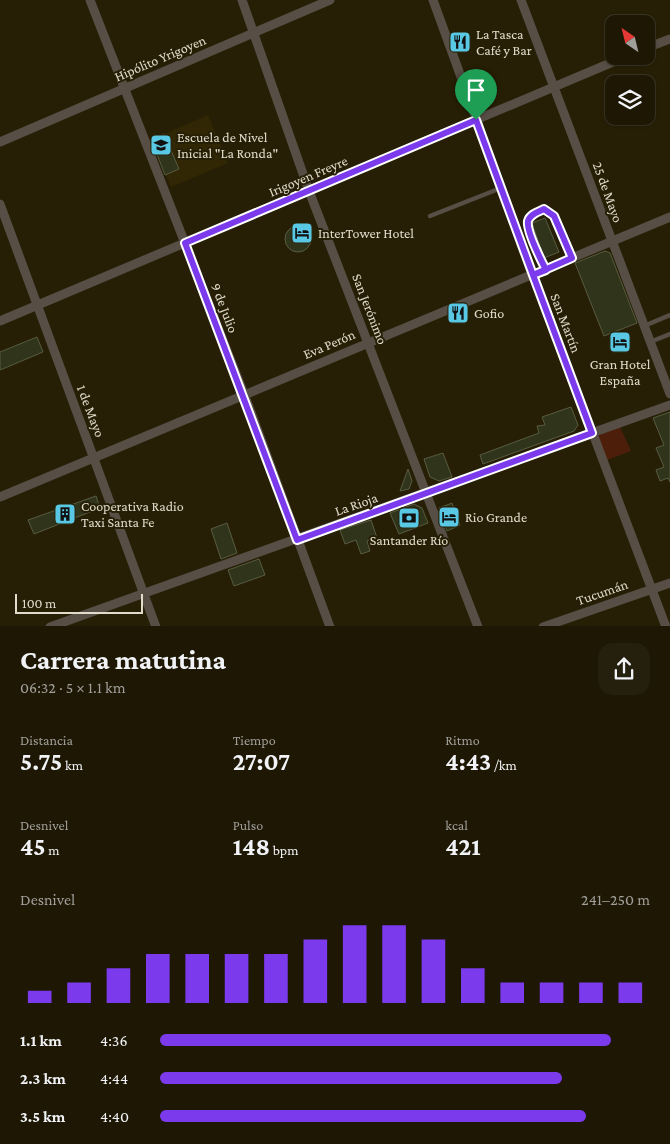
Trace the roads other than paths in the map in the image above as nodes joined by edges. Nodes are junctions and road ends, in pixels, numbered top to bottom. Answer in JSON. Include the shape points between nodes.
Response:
{"nodes":[{"id":1,"x":90,"y":0,"type":"edge"},
{"id":2,"x":242,"y":0,"type":"edge"},
{"id":3,"x":330,"y":0,"type":"edge"},
{"id":4,"x":433,"y":0,"type":"edge"},
{"id":5,"x":521,"y":0,"type":"edge"},
{"id":6,"x":255,"y":34,"type":"junction"},
{"id":7,"x":670,"y":39,"type":"edge"},
{"id":8,"x":655,"y":45,"type":"edge"},
{"id":9,"x":606,"y":65,"type":"edge"},
{"id":10,"x":554,"y":87,"type":"junction"},
{"id":11,"x":124,"y":88,"type":"junction"},
{"id":12,"x":476,"y":120,"type":"junction"},
{"id":13,"x":0,"y":142,"type":"edge"},
{"id":14,"x":501,"y":188,"type":"junction"},
{"id":15,"x":309,"y":191,"type":"junction"},
{"id":16,"x":0,"y":204,"type":"edge"},
{"id":17,"x":430,"y":216,"type":"dead end"},
{"id":18,"x":670,"y":218,"type":"edge"},
{"id":19,"x":611,"y":241,"type":"junction"},
{"id":20,"x":185,"y":243,"type":"junction"},
{"id":21,"x":572,"y":258,"type":"junction"},
{"id":22,"x":546,"y":270,"type":"junction"},
{"id":23,"x":533,"y":275,"type":"junction"},
{"id":24,"x":37,"y":306,"type":"junction"},
{"id":25,"x":670,"y":315,"type":"edge"},
{"id":26,"x":0,"y":322,"type":"edge"},
{"id":27,"x":644,"y":326,"type":"junction"},
{"id":28,"x":670,"y":334,"type":"edge"},
{"id":29,"x":368,"y":342,"type":"junction"},
{"id":30,"x":650,"y":342,"type":"junction"},
{"id":31,"x":243,"y":394,"type":"junction"},
{"id":32,"x":670,"y":394,"type":"edge"},
{"id":33,"x":670,"y":405,"type":"edge"},
{"id":34,"x":592,"y":433,"type":"junction"},
{"id":35,"x":94,"y":458,"type":"junction"},
{"id":36,"x":428,"y":494,"type":"junction"},
{"id":37,"x":0,"y":497,"type":"edge"},
{"id":38,"x":297,"y":540,"type":"junction"},
{"id":39,"x":670,"y":583,"type":"edge"},
{"id":40,"x":651,"y":590,"type":"junction"},
{"id":41,"x":143,"y":594,"type":"junction"},
{"id":42,"x":50,"y":626,"type":"edge"},
{"id":43,"x":156,"y":626,"type":"edge"},
{"id":44,"x":330,"y":626,"type":"edge"},
{"id":45,"x":478,"y":626,"type":"edge"},
{"id":46,"x":543,"y":626,"type":"edge"},
{"id":47,"x":666,"y":626,"type":"edge"}],
"edges":[{"from":1,"to":11,"type":"street","name":"9 de Julio"},
{"from":2,"to":6,"type":"street","name":"San Jerónimo"},
{"from":3,"to":6,"type":"street","name":"Hipólito Yrigoyen"},
{"from":4,"to":12,"type":"street","name":"San Martín"},
{"from":5,"to":10,"type":"street","name":"25 de Mayo"},
{"from":6,"to":11,"type":"street","name":"Hipólito Yrigoyen"},
{"from":6,"to":15,"type":"street","name":"San Jerónimo"},
{"from":7,"to":8,"type":"street"},
{"from":9,"to":10,"type":"street","name":"Irigoyen Freyre"},
{"from":10,"to":12,"type":"street","name":"Irigoyen Freyre"},
{"from":10,"to":19,"type":"street","name":"25 de Mayo"},
{"from":11,"to":13,"type":"street","name":"Hipólito Yrigoyen"},
{"from":11,"to":20,"type":"street","name":"9 de Julio"},
{"from":12,"to":14,"type":"street","name":"San Martín"},
{"from":12,"to":15,"type":"street","name":"Irigoyen Freyre"},
{"from":14,"to":17,"type":"lane"},
{"from":14,"to":23,"type":"street","name":"San Martín"},
{"from":15,"to":20,"type":"street","name":"Irigoyen Freyre"},
{"from":15,"to":29,"type":"street","name":"San Jerónimo"},
{"from":16,"to":24,"type":"street","name":"1 de Mayo"},
{"from":18,"to":19,"type":"street","name":"Eva Perón"},
{"from":19,"to":21,"type":"street","name":"Eva Perón"},
{"from":19,"to":27,"type":"street","name":"25 de Mayo"},
{"from":20,"to":24,"type":"street","name":"Irigoyen Freyre"},
{"from":20,"to":31,"type":"street","name":"9 de Julio"},
{"from":21,"to":22,"type":"street","name":"Eva Perón"},
{"from":21,"to":22,"type":"lane","via":[[554,216],[544,209],[532,214],[528,221],[529,229]]},
{"from":22,"to":23,"type":"street","name":"Eva Perón"},
{"from":23,"to":29,"type":"street","name":"Eva Perón"},
{"from":23,"to":34,"type":"street","name":"San Martín"},
{"from":24,"to":26,"type":"street","name":"Irigoyen Freyre"},
{"from":24,"to":35,"type":"street","name":"1 de Mayo"},
{"from":25,"to":27,"type":"lane"},
{"from":27,"to":30,"type":"street","name":"25 de Mayo"},
{"from":28,"to":30,"type":"lane"},
{"from":29,"to":31,"type":"street","name":"Eva Perón"},
{"from":29,"to":36,"type":"street","name":"San Jerónimo"},
{"from":30,"to":32,"type":"street","name":"25 de Mayo"},
{"from":31,"to":35,"type":"street","name":"Eva Perón"},
{"from":31,"to":38,"type":"street","name":"9 de Julio"},
{"from":33,"to":34,"type":"street","name":"La Rioja"},
{"from":34,"to":36,"type":"street","name":"La Rioja"},
{"from":34,"to":40,"type":"street","name":"San Martín"},
{"from":35,"to":37,"type":"street","name":"Eva Perón"},
{"from":35,"to":41,"type":"street","name":"1 de Mayo"},
{"from":36,"to":38,"type":"street","name":"La Rioja"},
{"from":36,"to":45,"type":"street","name":"San Jerónimo"},
{"from":38,"to":41,"type":"street","name":"La Rioja"},
{"from":38,"to":44,"type":"street","name":"9 de Julio"},
{"from":39,"to":40,"type":"street","name":"Tucumán"},
{"from":40,"to":46,"type":"street","name":"Tucumán"},
{"from":40,"to":47,"type":"street","name":"San Martín"},
{"from":41,"to":42,"type":"street","name":"La Rioja"},
{"from":41,"to":43,"type":"street","name":"1 de Mayo"}]}
